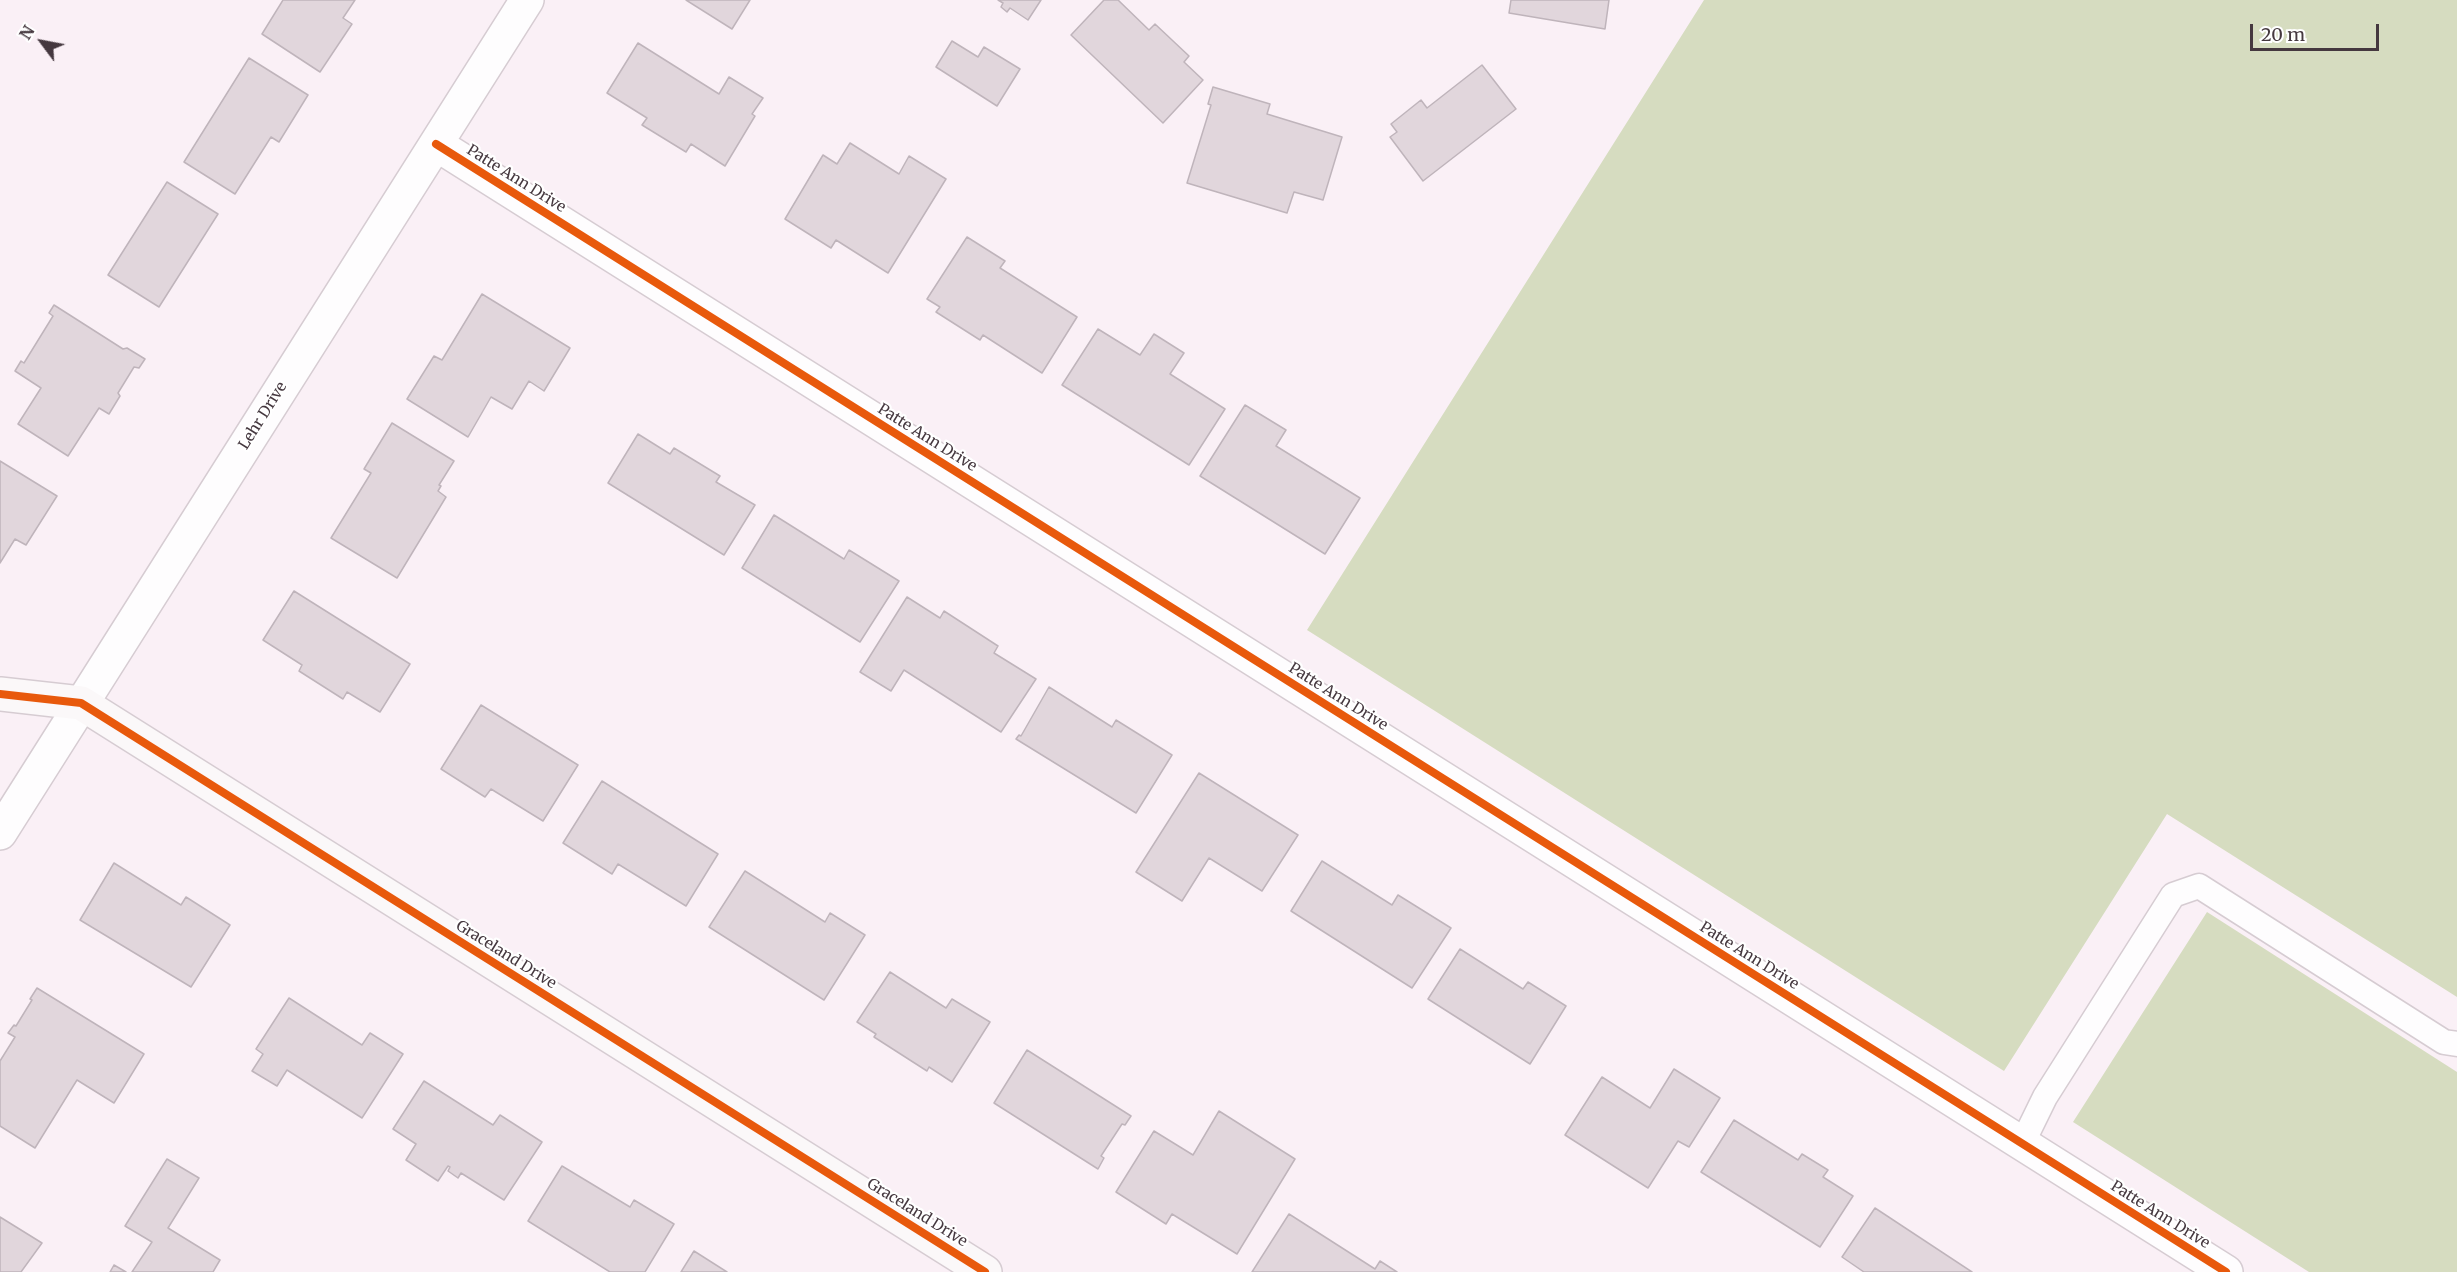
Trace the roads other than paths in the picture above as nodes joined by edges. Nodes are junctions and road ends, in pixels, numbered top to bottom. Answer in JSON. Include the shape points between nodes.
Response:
{"nodes":[{"id":1,"x":527,"y":0,"type":"edge"},
{"id":2,"x":436,"y":144,"type":"junction"},
{"id":3,"x":0,"y":694,"type":"edge"},
{"id":4,"x":81,"y":703,"type":"junction"},
{"id":5,"x":0,"y":833,"type":"edge"},
{"id":6,"x":2457,"y":1044,"type":"edge"},
{"id":7,"x":2022,"y":1144,"type":"junction"},
{"id":8,"x":985,"y":1272,"type":"edge"},
{"id":9,"x":2226,"y":1272,"type":"edge"}],
"edges":[{"from":1,"to":2,"type":"street","name":"Lehr Drive"},
{"from":2,"to":4,"type":"street","name":"Lehr Drive"},
{"from":2,"to":7,"type":"street","name":"Patte Ann Drive"},
{"from":3,"to":4,"type":"street","name":"Graceland Drive"},
{"from":4,"to":5,"type":"street","name":"Lehr Drive"},
{"from":4,"to":8,"type":"street","name":"Graceland Drive"},
{"from":6,"to":7,"type":"lane","via":[[2444,1042],[2199,886],[2173,895],[2045,1097]]},
{"from":7,"to":9,"type":"street","name":"Patte Ann Drive"}]}
